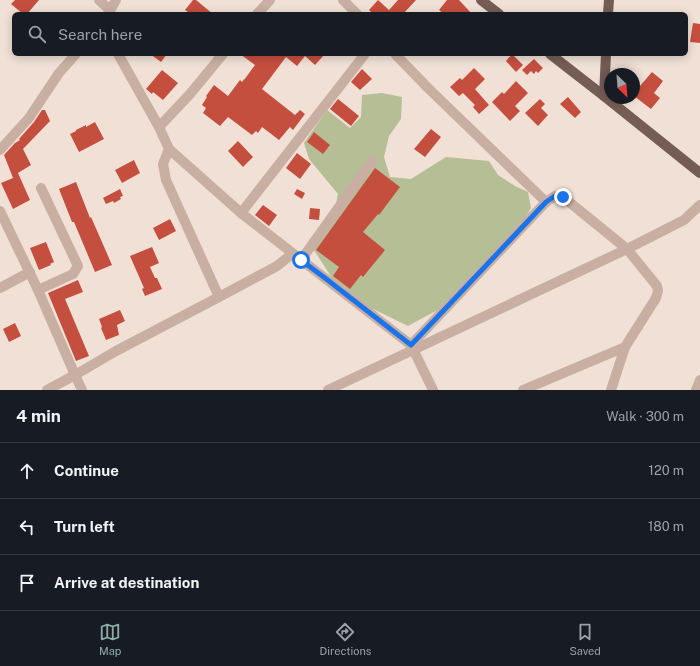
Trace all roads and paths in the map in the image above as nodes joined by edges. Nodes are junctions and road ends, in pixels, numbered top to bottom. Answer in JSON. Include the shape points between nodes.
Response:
{"nodes":[{"id":1,"x":99,"y":0,"type":"edge"},
{"id":2,"x":116,"y":0,"type":"edge"},
{"id":3,"x":270,"y":0,"type":"edge"},
{"id":4,"x":344,"y":0,"type":"edge"},
{"id":5,"x":481,"y":0,"type":"edge"},
{"id":6,"x":609,"y":0,"type":"edge"},
{"id":7,"x":109,"y":12,"type":"edge"},
{"id":8,"x":259,"y":12,"type":"edge"},
{"id":9,"x":355,"y":12,"type":"edge"},
{"id":10,"x":496,"y":12,"type":"edge"},
{"id":11,"x":608,"y":12,"type":"edge"},
{"id":12,"x":74,"y":56,"type":"edge"},
{"id":13,"x":119,"y":56,"type":"edge"},
{"id":14,"x":221,"y":56,"type":"edge"},
{"id":15,"x":363,"y":56,"type":"edge"},
{"id":16,"x":397,"y":56,"type":"edge"},
{"id":17,"x":553,"y":56,"type":"edge"},
{"id":18,"x":606,"y":56,"type":"edge"},
{"id":19,"x":605,"y":68,"type":"edge"},
{"id":20,"x":604,"y":96,"type":"edge"},
{"id":21,"x":614,"y":104,"type":"edge"},
{"id":22,"x":159,"y":127,"type":"junction"},
{"id":23,"x":169,"y":149,"type":"junction"},
{"id":24,"x":0,"y":150,"type":"edge"},
{"id":25,"x":372,"y":161,"type":"dead end"},
{"id":26,"x":700,"y":173,"type":"edge"},
{"id":27,"x":41,"y":188,"type":"dead end"},
{"id":28,"x":546,"y":202,"type":"junction"},
{"id":29,"x":700,"y":205,"type":"edge"},
{"id":30,"x":0,"y":211,"type":"edge"},
{"id":31,"x":241,"y":213,"type":"junction"},
{"id":32,"x":627,"y":249,"type":"junction"},
{"id":33,"x":292,"y":254,"type":"junction"},
{"id":34,"x":301,"y":260,"type":"junction"},
{"id":35,"x":30,"y":272,"type":"junction"},
{"id":36,"x":0,"y":288,"type":"edge"},
{"id":37,"x":38,"y":290,"type":"junction"},
{"id":38,"x":219,"y":297,"type":"junction"},
{"id":39,"x":413,"y":347,"type":"junction"},
{"id":40,"x":625,"y":347,"type":"junction"},
{"id":41,"x":75,"y":375,"type":"junction"},
{"id":42,"x":700,"y":380,"type":"edge"},
{"id":43,"x":46,"y":390,"type":"edge"},
{"id":44,"x":82,"y":390,"type":"edge"},
{"id":45,"x":328,"y":390,"type":"edge"},
{"id":46,"x":433,"y":390,"type":"edge"},
{"id":47,"x":523,"y":390,"type":"edge"},
{"id":48,"x":611,"y":390,"type":"edge"},
{"id":49,"x":696,"y":390,"type":"edge"}],
"edges":[{"from":1,"to":7,"type":"street"},
{"from":2,"to":7,"type":"street"},
{"from":3,"to":8,"type":"street"},
{"from":4,"to":9,"type":"street"},
{"from":5,"to":10,"type":"main road"},
{"from":6,"to":11,"type":"main road"},
{"from":12,"to":24,"type":"street","via":[[59,73],[29,118]]},
{"from":13,"to":22,"type":"street"},
{"from":14,"to":22,"type":"street"},
{"from":15,"to":31,"type":"street"},
{"from":16,"to":28,"type":"street"},
{"from":17,"to":20,"type":"main road"},
{"from":18,"to":19,"type":"main road"},
{"from":21,"to":26,"type":"main road"},
{"from":22,"to":23,"type":"street"},
{"from":23,"to":31,"type":"street"},
{"from":23,"to":38,"type":"street","via":[[163,164],[166,180]]},
{"from":25,"to":34,"type":"street"},
{"from":27,"to":37,"type":"street","via":[[78,266],[73,274]]},
{"from":28,"to":32,"type":"street","via":[[555,196],[563,197]]},
{"from":28,"to":39,"type":"street"},
{"from":29,"to":32,"type":"street","via":[[684,220]]},
{"from":30,"to":35,"type":"street"},
{"from":31,"to":33,"type":"street"},
{"from":32,"to":39,"type":"street"},
{"from":32,"to":40,"type":"street","via":[[657,286],[658,291]]},
{"from":33,"to":34,"type":"street"},
{"from":33,"to":38,"type":"street","via":[[277,266]]},
{"from":34,"to":39,"type":"street"},
{"from":35,"to":36,"type":"street"},
{"from":35,"to":37,"type":"street"},
{"from":37,"to":41,"type":"street"},
{"from":38,"to":41,"type":"street"},
{"from":39,"to":45,"type":"street"},
{"from":39,"to":46,"type":"street"},
{"from":40,"to":47,"type":"street"},
{"from":40,"to":48,"type":"street"},
{"from":41,"to":43,"type":"street"},
{"from":41,"to":44,"type":"street"},
{"from":42,"to":49,"type":"street"}]}
